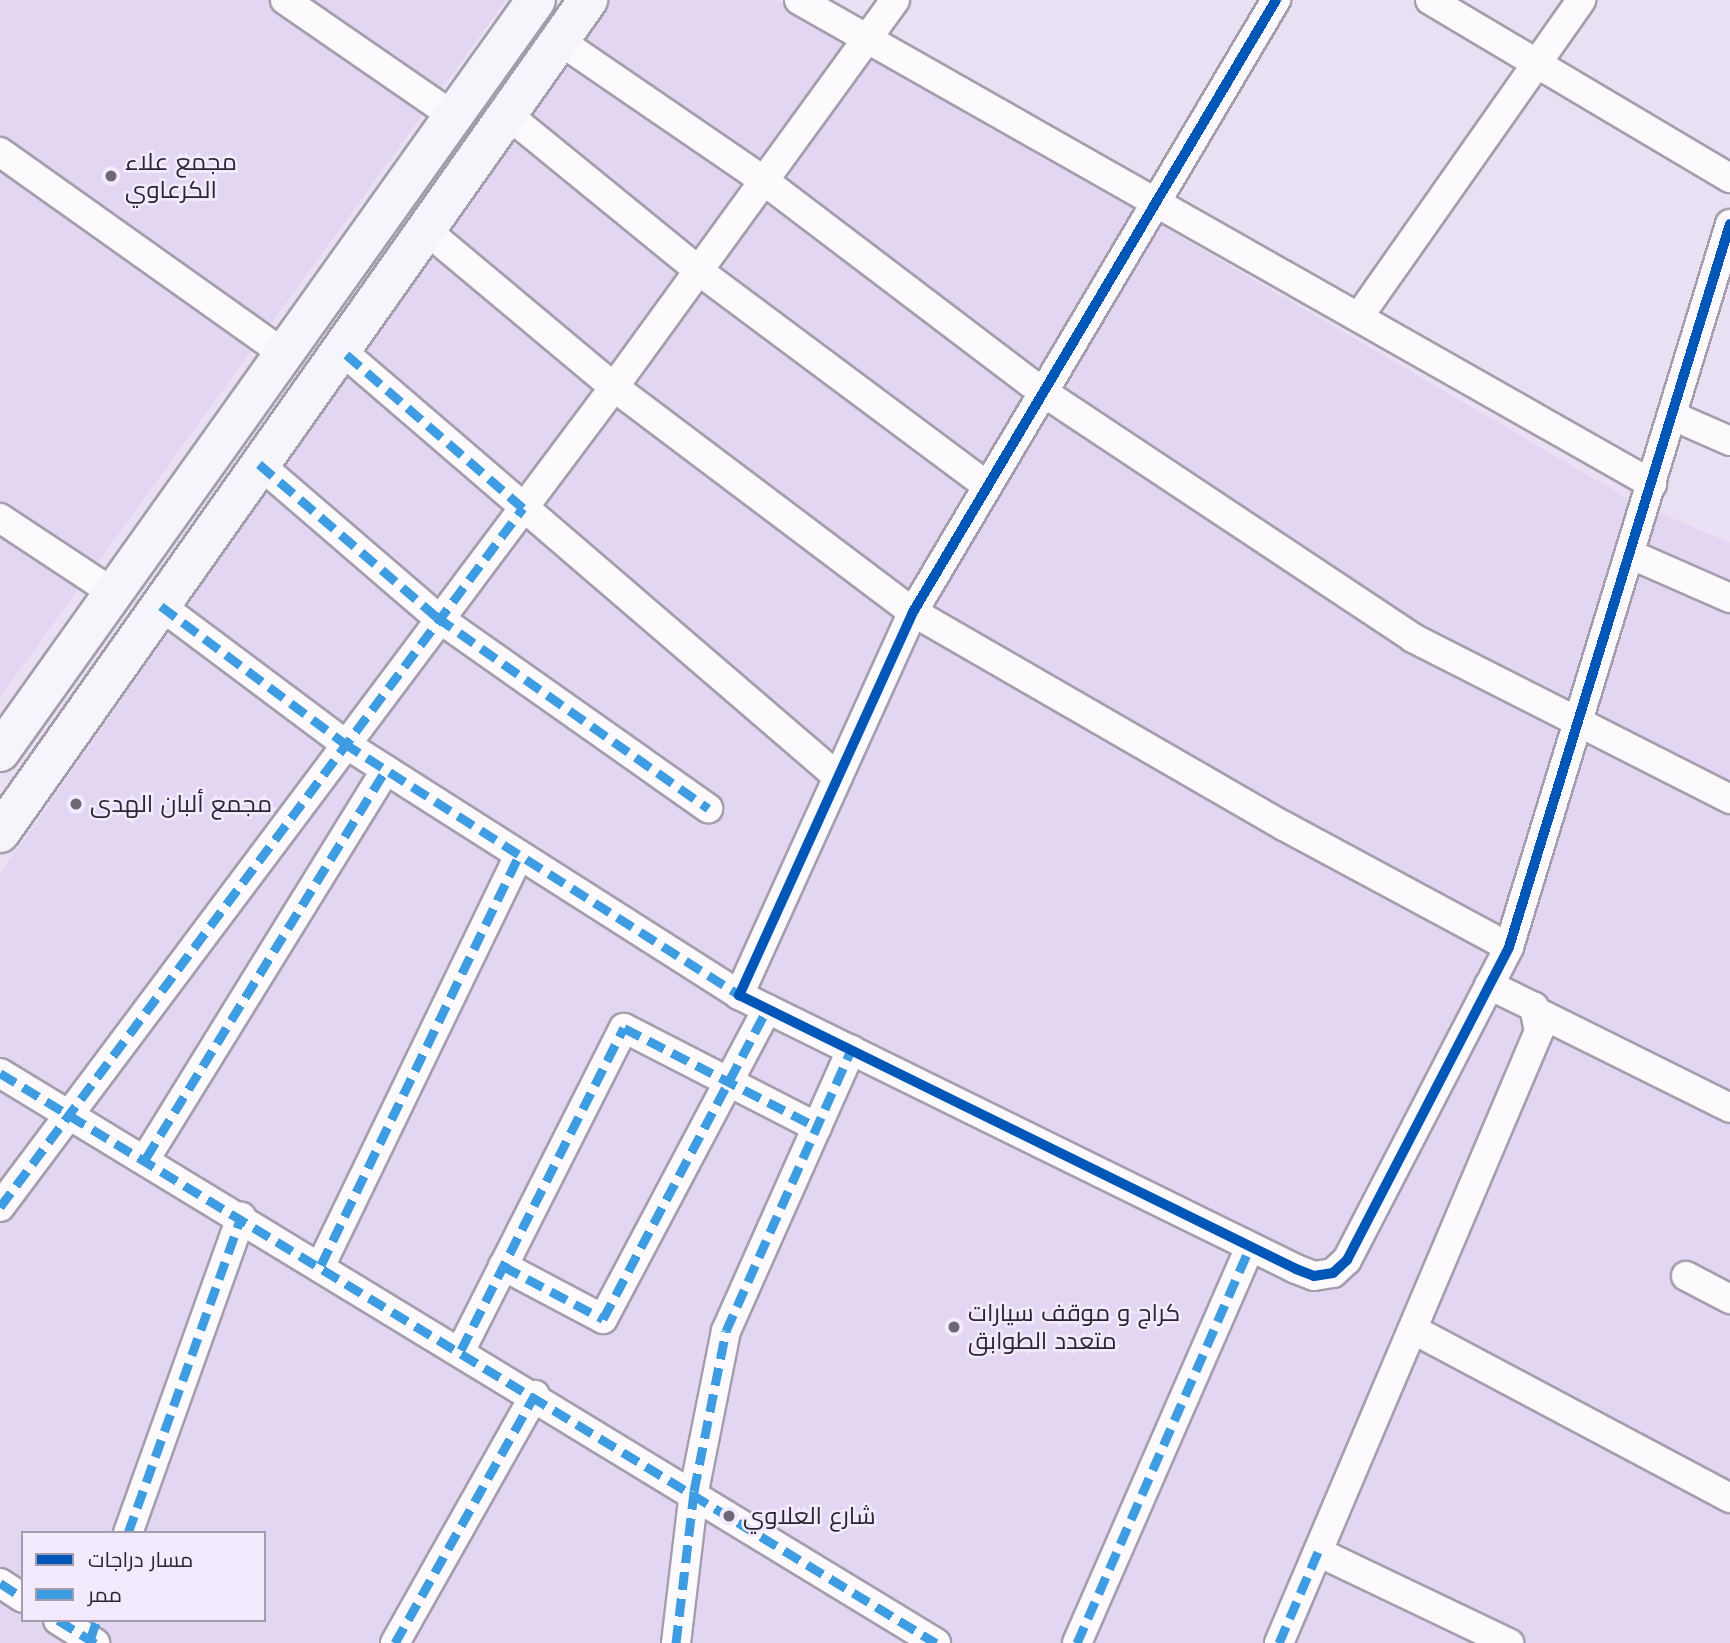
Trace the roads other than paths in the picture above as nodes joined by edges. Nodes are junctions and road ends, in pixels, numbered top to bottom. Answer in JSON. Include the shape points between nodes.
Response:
{"nodes":[{"id":1,"x":285,"y":0,"type":"edge"},
{"id":2,"x":536,"y":0,"type":"edge"},
{"id":3,"x":588,"y":0,"type":"edge"},
{"id":4,"x":799,"y":0,"type":"edge"},
{"id":5,"x":895,"y":0,"type":"edge"},
{"id":6,"x":1276,"y":0,"type":"edge"},
{"id":7,"x":1430,"y":0,"type":"edge"},
{"id":8,"x":1581,"y":0,"type":"edge"},
{"id":9,"x":560,"y":41,"type":"junction"},
{"id":10,"x":863,"y":41,"type":"junction"},
{"id":11,"x":1537,"y":64,"type":"junction"},
{"id":12,"x":508,"y":115,"type":"junction"},
{"id":13,"x":453,"y":116,"type":"junction"},
{"id":14,"x":0,"y":152,"type":"edge"},
{"id":15,"x":1730,"y":178,"type":"edge"},
{"id":16,"x":764,"y":180,"type":"junction"},
{"id":17,"x":1154,"y":205,"type":"junction"},
{"id":18,"x":1730,"y":225,"type":"edge"},
{"id":19,"x":426,"y":230,"type":"junction"},
{"id":20,"x":699,"y":271,"type":"junction"},
{"id":21,"x":1360,"y":315,"type":"junction"},
{"id":22,"x":341,"y":350,"type":"junction"},
{"id":23,"x":286,"y":355,"type":"junction"},
{"id":24,"x":614,"y":387,"type":"junction"},
{"id":25,"x":1040,"y":390,"type":"junction"},
{"id":26,"x":1673,"y":416,"type":"junction"},
{"id":27,"x":1730,"y":441,"type":"edge"},
{"id":28,"x":259,"y":464,"type":"junction"},
{"id":29,"x":1652,"y":484,"type":"junction"},
{"id":30,"x":986,"y":485,"type":"junction"},
{"id":31,"x":523,"y":508,"type":"junction"},
{"id":32,"x":0,"y":518,"type":"edge"},
{"id":33,"x":1632,"y":555,"type":"junction"},
{"id":34,"x":113,"y":592,"type":"junction"},
{"id":35,"x":1730,"y":598,"type":"edge"},
{"id":36,"x":161,"y":606,"type":"junction"},
{"id":37,"x":913,"y":611,"type":"junction"},
{"id":38,"x":437,"y":617,"type":"junction"},
{"id":39,"x":1580,"y":726,"type":"junction"},
{"id":40,"x":344,"y":743,"type":"junction"},
{"id":41,"x":0,"y":752,"type":"edge"},
{"id":42,"x":386,"y":770,"type":"junction"},
{"id":43,"x":838,"y":777,"type":"junction"},
{"id":44,"x":1730,"y":799,"type":"edge"},
{"id":45,"x":708,"y":808,"type":"dead end"},
{"id":46,"x":0,"y":833,"type":"edge"},
{"id":47,"x":519,"y":855,"type":"junction"},
{"id":48,"x":1509,"y":947,"type":"junction"},
{"id":49,"x":1489,"y":985,"type":"junction"},
{"id":50,"x":739,"y":995,"type":"junction"},
{"id":51,"x":767,"y":1009,"type":"junction"},
{"id":52,"x":1539,"y":1013,"type":"junction"},
{"id":53,"x":851,"y":1050,"type":"junction"},
{"id":54,"x":0,"y":1073,"type":"edge"},
{"id":55,"x":729,"y":1082,"type":"junction"},
{"id":56,"x":1730,"y":1108,"type":"edge"},
{"id":57,"x":69,"y":1113,"type":"junction"},
{"id":58,"x":817,"y":1127,"type":"junction"},
{"id":59,"x":146,"y":1158,"type":"junction"},
{"id":60,"x":0,"y":1207,"type":"edge"},
{"id":61,"x":241,"y":1217,"type":"junction"},
{"id":62,"x":1250,"y":1247,"type":"junction"},
{"id":63,"x":321,"y":1265,"type":"junction"},
{"id":64,"x":503,"y":1266,"type":"junction"},
{"id":65,"x":1686,"y":1276,"type":"dead end"},
{"id":66,"x":1730,"y":1299,"type":"edge"},
{"id":67,"x":1414,"y":1330,"type":"junction"},
{"id":68,"x":461,"y":1350,"type":"junction"},
{"id":69,"x":535,"y":1395,"type":"junction"},
{"id":70,"x":694,"y":1491,"type":"junction"},
{"id":71,"x":1730,"y":1498,"type":"edge"},
{"id":72,"x":129,"y":1531,"type":"edge"},
{"id":73,"x":1318,"y":1552,"type":"junction"},
{"id":74,"x":0,"y":1584,"type":"edge"},
{"id":75,"x":21,"y":1597,"type":"edge"},
{"id":76,"x":63,"y":1622,"type":"edge"},
{"id":77,"x":94,"y":1634,"type":"edge"},
{"id":78,"x":395,"y":1643,"type":"edge"},
{"id":79,"x":676,"y":1643,"type":"edge"},
{"id":80,"x":936,"y":1643,"type":"edge"},
{"id":81,"x":1077,"y":1643,"type":"edge"},
{"id":82,"x":1279,"y":1643,"type":"edge"},
{"id":83,"x":1508,"y":1643,"type":"edge"}],
"edges":[{"from":1,"to":13,"type":"street"},
{"from":2,"to":13,"type":"main road"},
{"from":3,"to":9,"type":"main road"},
{"from":4,"to":10,"type":"street"},
{"from":5,"to":10,"type":"street"},
{"from":6,"to":17,"type":"street"},
{"from":7,"to":11,"type":"street"},
{"from":8,"to":11,"type":"street"},
{"from":9,"to":12,"type":"main road"},
{"from":9,"to":16,"type":"street"},
{"from":10,"to":16,"type":"street"},
{"from":10,"to":17,"type":"street"},
{"from":11,"to":15,"type":"street"},
{"from":11,"to":21,"type":"street"},
{"from":12,"to":19,"type":"main road"},
{"from":12,"to":20,"type":"street"},
{"from":13,"to":23,"type":"main road"},
{"from":14,"to":23,"type":"street"},
{"from":16,"to":20,"type":"street"},
{"from":16,"to":25,"type":"street"},
{"from":17,"to":21,"type":"street"},
{"from":17,"to":25,"type":"street"},
{"from":18,"to":26,"type":"street"},
{"from":19,"to":22,"type":"main road"},
{"from":19,"to":24,"type":"street"},
{"from":20,"to":24,"type":"street"},
{"from":20,"to":30,"type":"street"},
{"from":21,"to":29,"type":"street"},
{"from":22,"to":28,"type":"main road"},
{"from":22,"to":31,"type":"street"},
{"from":23,"to":34,"type":"main road"},
{"from":24,"to":31,"type":"street"},
{"from":24,"to":37,"type":"street"},
{"from":25,"to":30,"type":"street"},
{"from":25,"to":39,"type":"street","via":[[1413,638]]},
{"from":26,"to":27,"type":"street"},
{"from":26,"to":29,"type":"street"},
{"from":28,"to":36,"type":"main road"},
{"from":28,"to":38,"type":"street"},
{"from":29,"to":33,"type":"street"},
{"from":30,"to":37,"type":"street"},
{"from":31,"to":38,"type":"street"},
{"from":31,"to":43,"type":"street"},
{"from":32,"to":34,"type":"street"},
{"from":33,"to":35,"type":"street"},
{"from":33,"to":39,"type":"street"},
{"from":34,"to":41,"type":"main road"},
{"from":36,"to":40,"type":"street"},
{"from":36,"to":46,"type":"main road"},
{"from":37,"to":43,"type":"street"},
{"from":37,"to":48,"type":"street","via":[[1284,826]]},
{"from":38,"to":40,"type":"street"},
{"from":38,"to":45,"type":"street"},
{"from":39,"to":44,"type":"street"},
{"from":39,"to":48,"type":"street"},
{"from":40,"to":42,"type":"street"},
{"from":40,"to":57,"type":"street"},
{"from":42,"to":47,"type":"street"},
{"from":42,"to":59,"type":"street"},
{"from":43,"to":50,"type":"street"},
{"from":47,"to":50,"type":"street"},
{"from":47,"to":63,"type":"street"},
{"from":48,"to":49,"type":"street"},
{"from":49,"to":52,"type":"street"},
{"from":49,"to":62,"type":"street","via":[[1347,1259],[1333,1273],[1314,1276]]},
{"from":50,"to":51,"type":"street"},
{"from":51,"to":53,"type":"street"},
{"from":51,"to":55,"type":"street"},
{"from":52,"to":56,"type":"street"},
{"from":52,"to":67,"type":"street","via":[[1539,1031]]},
{"from":53,"to":58,"type":"street"},
{"from":53,"to":62,"type":"street"},
{"from":54,"to":57,"type":"street"},
{"from":55,"to":58,"type":"street"},
{"from":55,"to":64,"type":"street","via":[[603,1319]]},
{"from":55,"to":64,"type":"street","via":[[624,1028]]},
{"from":57,"to":59,"type":"street"},
{"from":57,"to":60,"type":"street"},
{"from":58,"to":70,"type":"street","via":[[726,1331]]},
{"from":59,"to":61,"type":"street"},
{"from":61,"to":63,"type":"street"},
{"from":61,"to":72,"type":"street"},
{"from":62,"to":81,"type":"street"},
{"from":63,"to":68,"type":"street"},
{"from":64,"to":68,"type":"street"},
{"from":65,"to":66,"type":"street"},
{"from":67,"to":71,"type":"street"},
{"from":67,"to":73,"type":"street"},
{"from":68,"to":69,"type":"street"},
{"from":69,"to":70,"type":"street"},
{"from":69,"to":78,"type":"street"},
{"from":70,"to":79,"type":"street"},
{"from":70,"to":80,"type":"street"},
{"from":73,"to":82,"type":"street"},
{"from":73,"to":83,"type":"street"},
{"from":74,"to":75,"type":"street"},
{"from":76,"to":77,"type":"street"}]}
